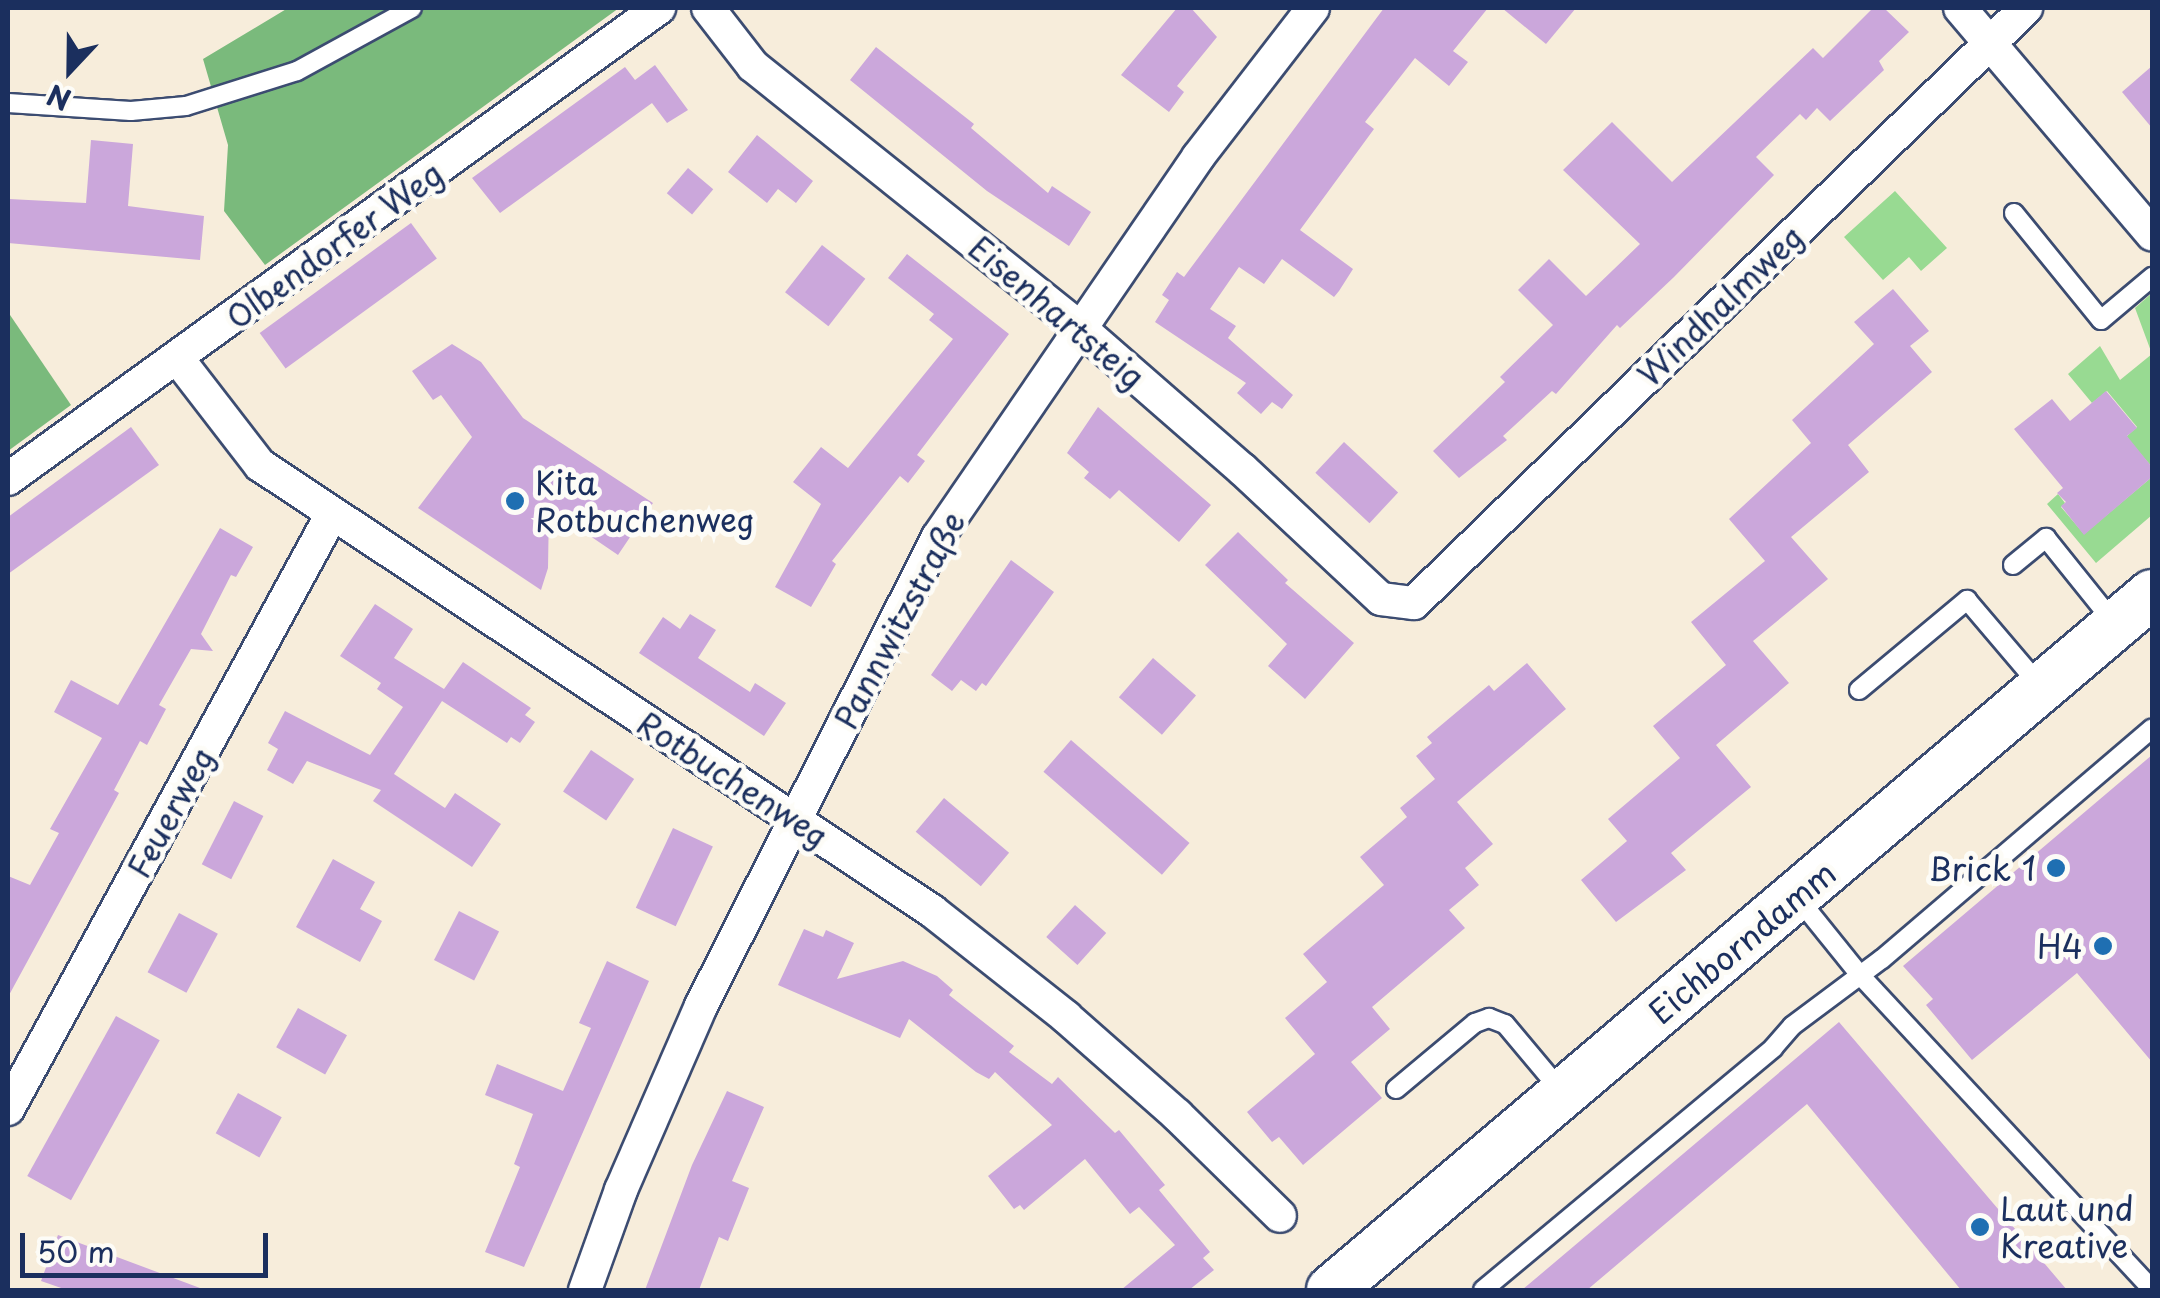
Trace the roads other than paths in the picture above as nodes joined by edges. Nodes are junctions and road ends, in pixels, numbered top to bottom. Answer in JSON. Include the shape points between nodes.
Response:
{"nodes":[{"id":1,"x":412,"y":8,"type":"edge"},
{"id":2,"x":660,"y":8,"type":"edge"},
{"id":3,"x":708,"y":8,"type":"edge"},
{"id":4,"x":1313,"y":8,"type":"edge"},
{"id":5,"x":1960,"y":8,"type":"edge"},
{"id":6,"x":2026,"y":8,"type":"edge"},
{"id":7,"x":1990,"y":40,"type":"junction"},
{"id":8,"x":8,"y":102,"type":"edge"},
{"id":9,"x":2014,"y":213,"type":"dead end"},
{"id":10,"x":2152,"y":234,"type":"edge"},
{"id":11,"x":2152,"y":277,"type":"edge"},
{"id":12,"x":1079,"y":327,"type":"junction"},
{"id":13,"x":178,"y":359,"type":"junction"},
{"id":14,"x":8,"y":480,"type":"edge"},
{"id":15,"x":332,"y":514,"type":"junction"},
{"id":16,"x":2012,"y":565,"type":"dead end"},
{"id":17,"x":2152,"y":594,"type":"edge"},
{"id":18,"x":1414,"y":603,"type":"joint"},
{"id":19,"x":2117,"y":625,"type":"junction"},
{"id":20,"x":2042,"y":688,"type":"junction"},
{"id":21,"x":1859,"y":690,"type":"dead end"},
{"id":22,"x":2152,"y":728,"type":"edge"},
{"id":23,"x":794,"y":819,"type":"junction"},
{"id":24,"x":1796,"y":897,"type":"junction"},
{"id":25,"x":1860,"y":975,"type":"junction"},
{"id":26,"x":1396,"y":1089,"type":"dead end"},
{"id":27,"x":1563,"y":1093,"type":"junction"},
{"id":28,"x":8,"y":1109,"type":"edge"},
{"id":29,"x":1280,"y":1216,"type":"dead end"},
{"id":30,"x":2152,"y":1289,"type":"edge"},
{"id":31,"x":585,"y":1290,"type":"edge"},
{"id":32,"x":1331,"y":1290,"type":"edge"},
{"id":33,"x":1483,"y":1290,"type":"edge"}],
"edges":[{"from":1,"to":8,"type":"lane","via":[[298,71],[186,106],[131,110]]},
{"from":2,"to":13,"type":"street","name":"Olbendorfer Weg"},
{"from":3,"to":12,"type":"street","name":"Eisenhartsteig","via":[[753,66]]},
{"from":4,"to":12,"type":"street","name":"Pannwitzstraße","via":[[1198,156]]},
{"from":5,"to":7,"type":"street"},
{"from":6,"to":7,"type":"street","name":"Windhalmweg"},
{"from":7,"to":10,"type":"street"},
{"from":7,"to":18,"type":"street","name":"Windhalmweg"},
{"from":9,"to":11,"type":"lane","via":[[2101,320]]},
{"from":12,"to":18,"type":"street","name":"Eisenhartsteig","via":[[1381,599]]},
{"from":12,"to":23,"type":"street","name":"Pannwitzstraße","via":[[938,537]]},
{"from":13,"to":14,"type":"street","name":"Olbendorfer Weg"},
{"from":13,"to":15,"type":"street","name":"Rotbuchenweg","via":[[260,465]]},
{"from":15,"to":23,"type":"street","name":"Rotbuchenweg"},
{"from":15,"to":28,"type":"street","name":"Feuerweg"},
{"from":16,"to":19,"type":"lane","via":[[2046,538]]},
{"from":17,"to":19,"type":"main road","name":"Eichborndamm"},
{"from":19,"to":20,"type":"main road","name":"Eichborndamm"},
{"from":20,"to":21,"type":"lane","via":[[1967,600]]},
{"from":20,"to":24,"type":"main road","name":"Eichborndamm"},
{"from":22,"to":25,"type":"lane"},
{"from":23,"to":29,"type":"street","name":"Rotbuchenweg","via":[[932,912],[1066,1016]]},
{"from":23,"to":31,"type":"street","name":"Pannwitzstraße","via":[[694,1023]]},
{"from":24,"to":25,"type":"lane"},
{"from":24,"to":27,"type":"main road","name":"Eichborndamm"},
{"from":25,"to":30,"type":"lane"},
{"from":25,"to":33,"type":"lane"},
{"from":26,"to":27,"type":"lane","via":[[1488,1018],[1505,1024]]},
{"from":27,"to":32,"type":"main road","name":"Eichborndamm"}]}
